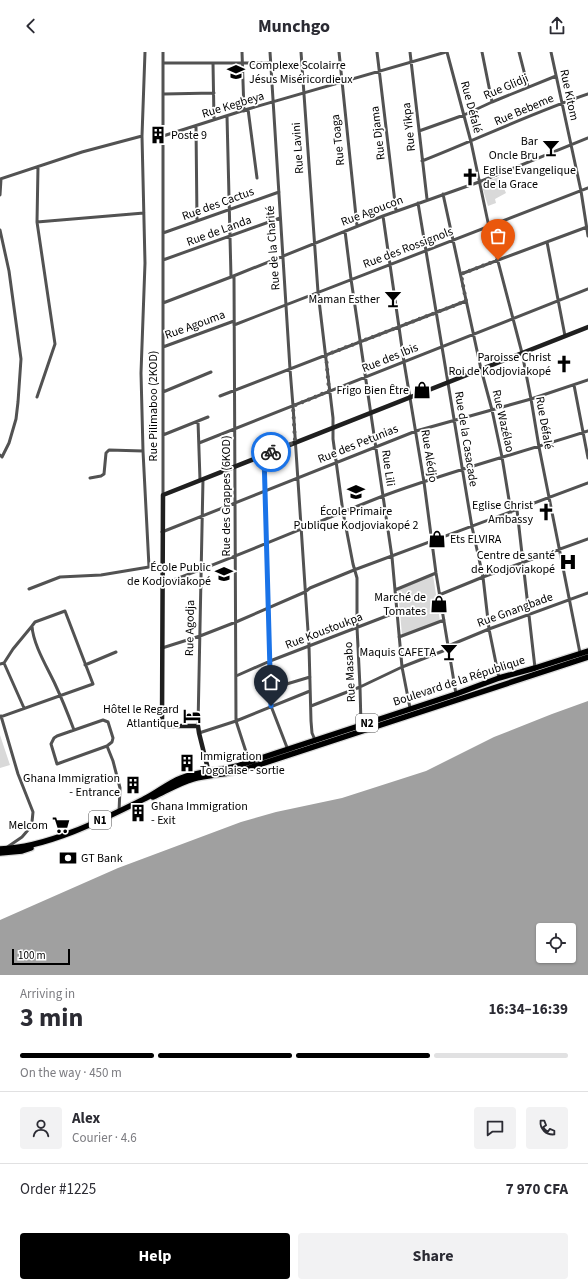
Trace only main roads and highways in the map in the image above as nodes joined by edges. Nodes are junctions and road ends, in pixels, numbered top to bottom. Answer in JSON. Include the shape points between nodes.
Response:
{"nodes":[{"id":1,"x":588,"y":650,"type":"edge"},
{"id":2,"x":580,"y":657,"type":"junction"},
{"id":3,"x":588,"y":657,"type":"edge"},
{"id":4,"x":457,"y":697,"type":"junction"},
{"id":5,"x":316,"y":743,"type":"junction"},
{"id":6,"x":289,"y":752,"type":"junction"},
{"id":7,"x":209,"y":773,"type":"junction"},
{"id":8,"x":147,"y":799,"type":"joint"},
{"id":9,"x":2,"y":851,"type":"edge"}],
"edges":[{"from":1,"to":2,"type":"highway","name":"Boulevard de la République","number":"N2"},
{"from":2,"to":3,"type":"highway","name":"Boulevard de la République","number":"N2"},
{"from":2,"to":4,"type":"highway","name":"Boulevard de la République","number":"N2"},
{"from":2,"to":4,"type":"highway","name":"Boulevard de la République","number":"N2","via":[[499,678]]},
{"from":4,"to":5,"type":"highway","name":"Boulevard de la République","number":"N2"},
{"from":4,"to":5,"type":"highway","name":"Boulevard de la République","number":"N2","via":[[410,708]]},
{"from":5,"to":6,"type":"highway","name":"Boulevard de la République","number":"N2"},
{"from":6,"to":7,"type":"highway","name":"Boulevard de la République","number":"N2"},
{"from":6,"to":7,"type":"highway","name":"Boulevard de la République","number":"N2","via":[[231,773]]},
{"from":7,"to":8,"type":"highway","name":"Boulevard de la République","number":"N2","via":[[200,772],[177,780]]},
{"from":8,"to":9,"type":"highway","number":"N1","via":[[51,840]]}]}
